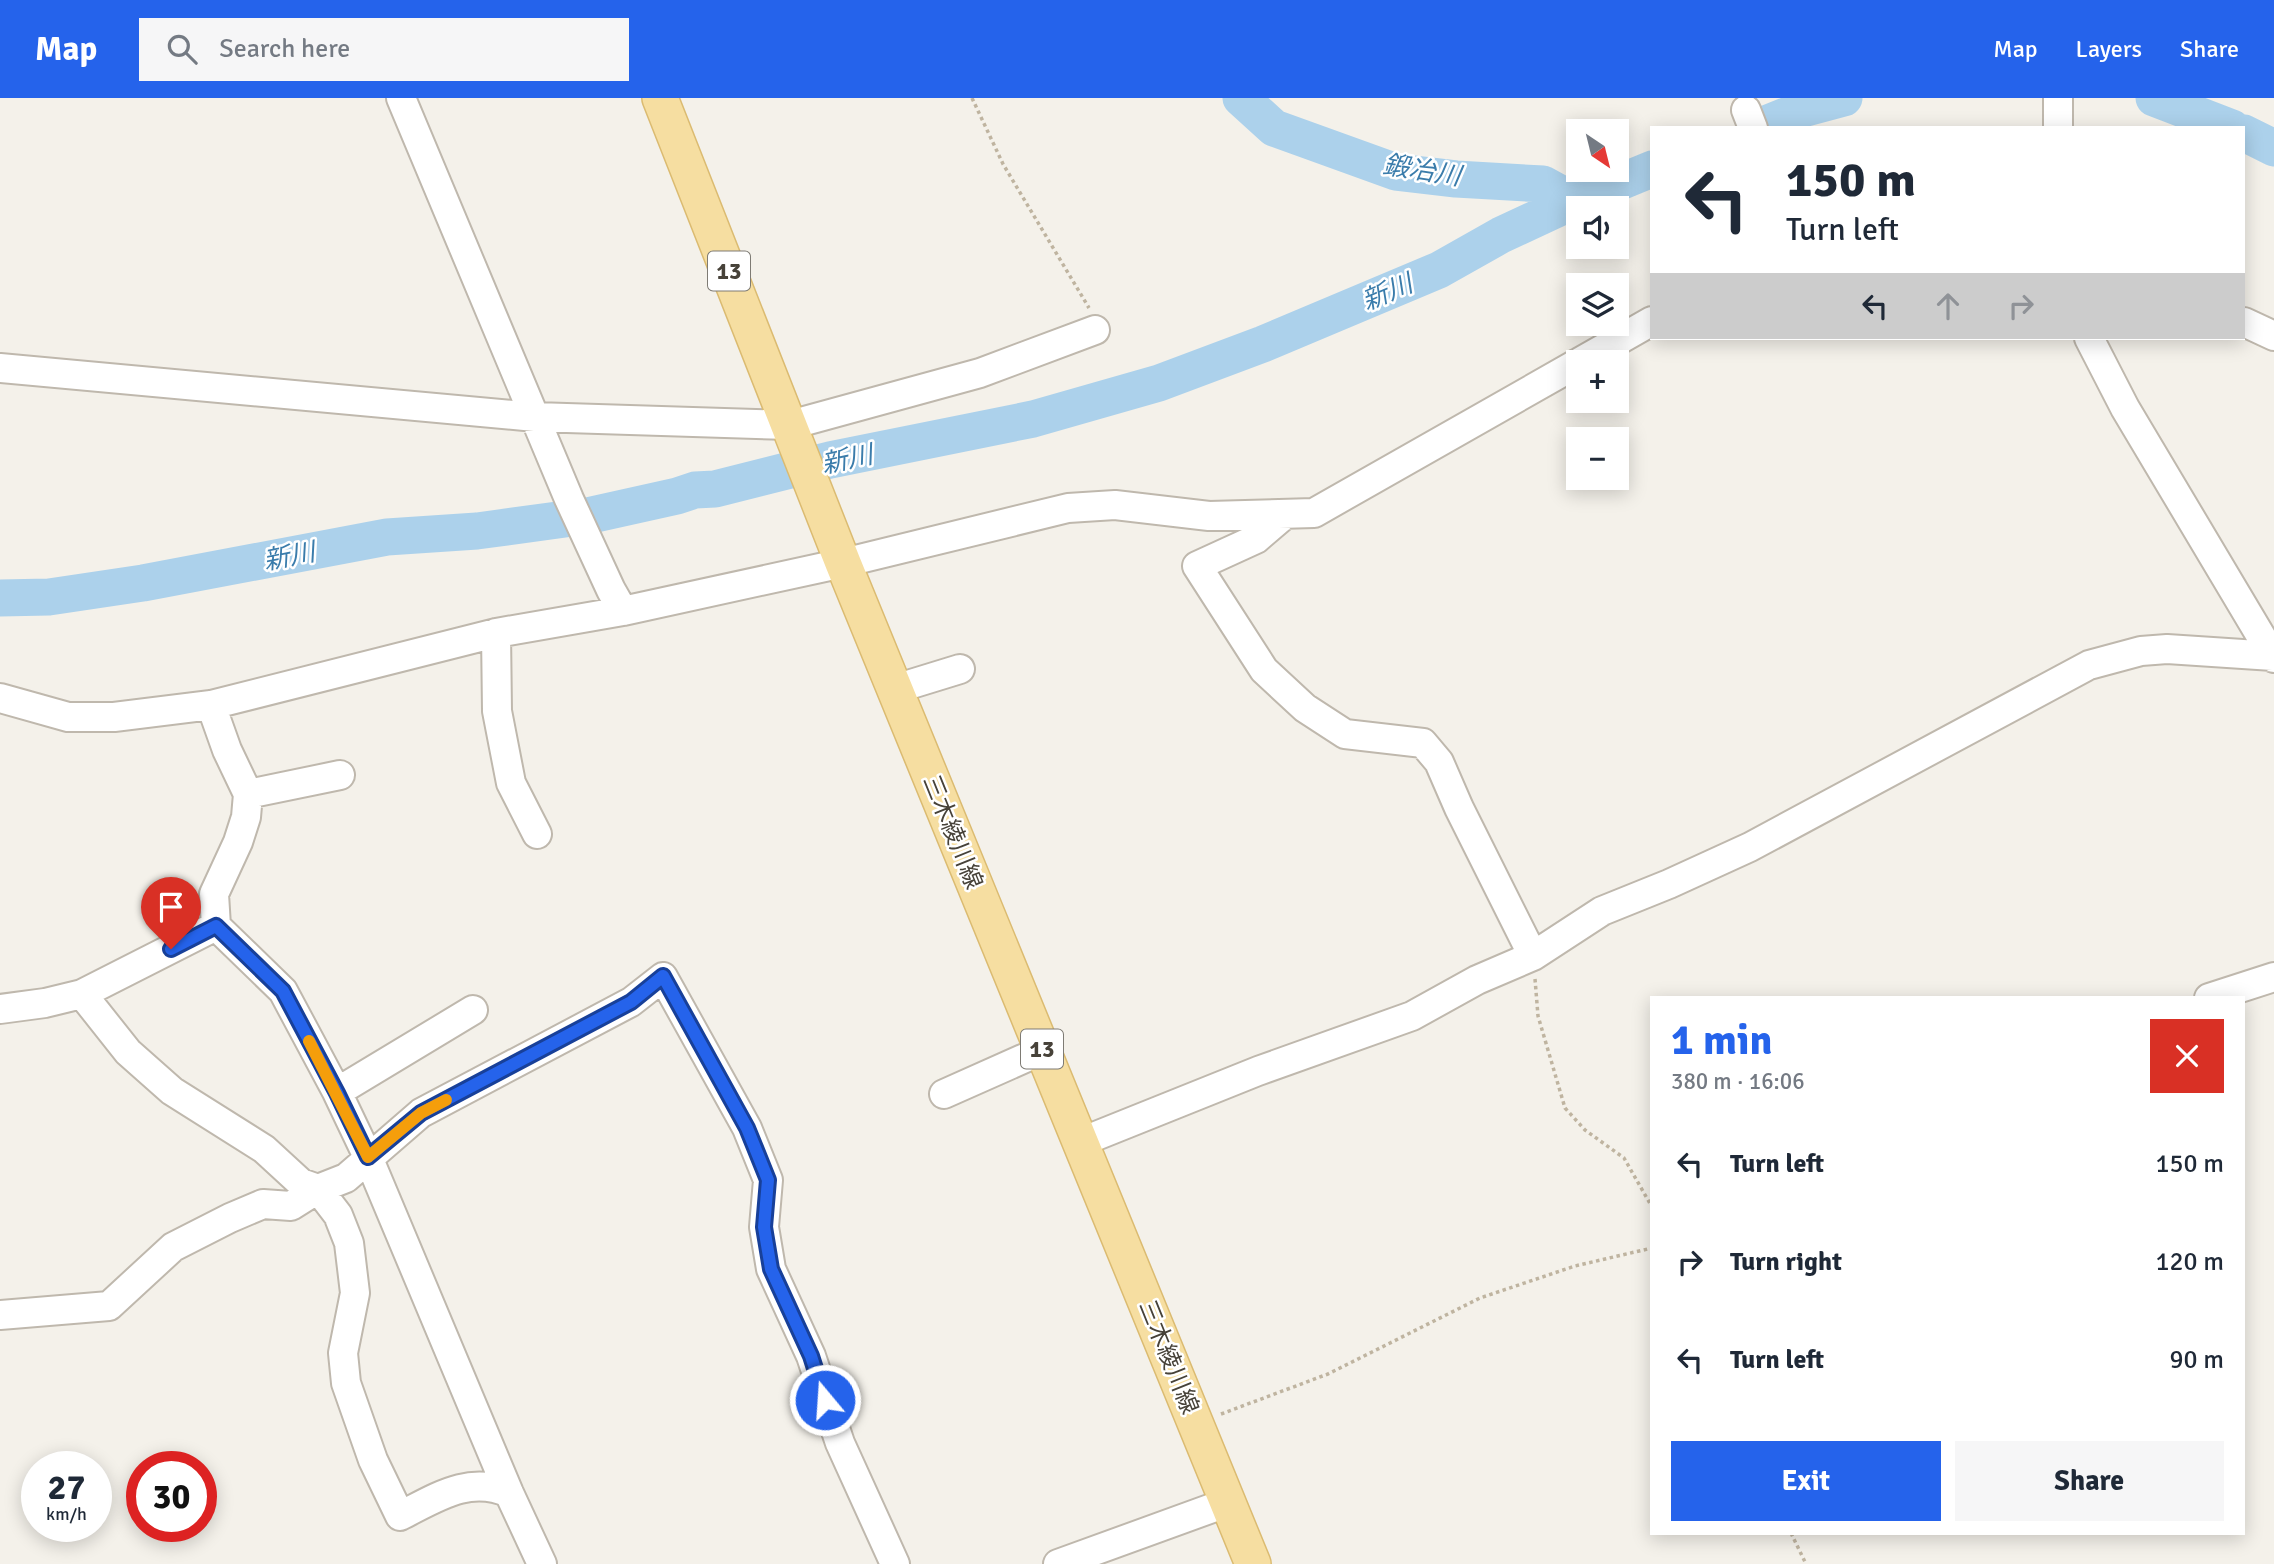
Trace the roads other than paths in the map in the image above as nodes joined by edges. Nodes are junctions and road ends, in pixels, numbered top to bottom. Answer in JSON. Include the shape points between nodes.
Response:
{"nodes":[{"id":1,"x":401,"y":98,"type":"edge"},
{"id":2,"x":660,"y":98,"type":"edge"},
{"id":3,"x":2058,"y":98,"type":"edge"},
{"id":4,"x":2058,"y":126,"type":"edge"},
{"id":5,"x":1650,"y":322,"type":"edge"},
{"id":6,"x":2245,"y":322,"type":"edge"},
{"id":7,"x":1095,"y":330,"type":"road end"},
{"id":8,"x":2274,"y":336,"type":"edge"},
{"id":9,"x":2090,"y":340,"type":"edge"},
{"id":10,"x":1602,"y":350,"type":"edge"},
{"id":11,"x":0,"y":368,"type":"edge"},
{"id":12,"x":1566,"y":370,"type":"edge"},
{"id":13,"x":535,"y":417,"type":"junction"},
{"id":14,"x":794,"y":434,"type":"junction"},
{"id":15,"x":1284,"y":515,"type":"junction"},
{"id":16,"x":837,"y":549,"type":"junction"},
{"id":17,"x":617,"y":600,"type":"junction"},
{"id":18,"x":496,"y":634,"type":"junction"},
{"id":19,"x":2273,"y":657,"type":"edge"},
{"id":20,"x":960,"y":669,"type":"dead end"},
{"id":21,"x":895,"y":689,"type":"junction"},
{"id":22,"x":0,"y":698,"type":"edge"},
{"id":23,"x":211,"y":705,"type":"junction"},
{"id":24,"x":340,"y":775,"type":"dead end"},
{"id":25,"x":248,"y":794,"type":"junction"},
{"id":26,"x":537,"y":834,"type":"dead end"},
{"id":27,"x":216,"y":926,"type":"junction"},
{"id":28,"x":1533,"y":956,"type":"junction"},
{"id":29,"x":2274,"y":977,"type":"edge"},
{"id":30,"x":82,"y":994,"type":"junction"},
{"id":31,"x":2215,"y":996,"type":"edge"},
{"id":32,"x":0,"y":1009,"type":"edge"},
{"id":33,"x":473,"y":1010,"type":"dead end"},
{"id":34,"x":1043,"y":1050,"type":"junction"},
{"id":35,"x":337,"y":1093,"type":"junction"},
{"id":36,"x":944,"y":1094,"type":"dead end"},
{"id":37,"x":1081,"y":1142,"type":"junction"},
{"id":38,"x":368,"y":1157,"type":"junction"},
{"id":39,"x":318,"y":1189,"type":"junction"},
{"id":40,"x":0,"y":1315,"type":"edge"},
{"id":41,"x":509,"y":1493,"type":"junction"},
{"id":42,"x":1226,"y":1503,"type":"junction"},
{"id":43,"x":542,"y":1564,"type":"edge"},
{"id":44,"x":895,"y":1564,"type":"edge"},
{"id":45,"x":1058,"y":1564,"type":"edge"},
{"id":46,"x":1253,"y":1564,"type":"edge"}],
"edges":[{"from":1,"to":13,"type":"street"},
{"from":2,"to":14,"type":"main road","name":"三木綾川線","number":"13"},
{"from":3,"to":4,"type":"street"},
{"from":5,"to":10,"type":"street"},
{"from":6,"to":8,"type":"street"},
{"from":7,"to":14,"type":"street"},
{"from":9,"to":19,"type":"street"},
{"from":11,"to":13,"type":"street"},
{"from":12,"to":15,"type":"street","via":[[1314,513]]},
{"from":13,"to":14,"type":"street"},
{"from":13,"to":17,"type":"street"},
{"from":14,"to":16,"type":"main road","name":"三木綾川線","number":"13"},
{"from":15,"to":16,"type":"street","via":[[1209,516],[1115,505],[1068,508]]},
{"from":15,"to":28,"type":"street","via":[[1256,539],[1197,566],[1264,670],[1305,708],[1345,734],[1423,743],[1439,762]]},
{"from":16,"to":17,"type":"street"},
{"from":16,"to":21,"type":"main road","name":"三木綾川線","number":"13"},
{"from":17,"to":18,"type":"street"},
{"from":18,"to":23,"type":"street"},
{"from":18,"to":26,"type":"street","via":[[497,711],[511,783]]},
{"from":19,"to":28,"type":"street","via":[[2167,649],[2089,665],[1750,847],[1602,911]]},
{"from":20,"to":21,"type":"street"},
{"from":21,"to":34,"type":"main road","name":"三木綾川線","number":"13"},
{"from":22,"to":23,"type":"street","via":[[68,717],[114,717]]},
{"from":23,"to":25,"type":"street"},
{"from":24,"to":25,"type":"street"},
{"from":25,"to":27,"type":"street","via":[[239,842],[214,894]]},
{"from":27,"to":30,"type":"street"},
{"from":27,"to":35,"type":"street","via":[[283,991]]},
{"from":28,"to":37,"type":"street","via":[[1412,1016]]},
{"from":29,"to":31,"type":"street"},
{"from":30,"to":32,"type":"street"},
{"from":30,"to":39,"type":"street","via":[[128,1052],[172,1091],[264,1149],[301,1184]]},
{"from":33,"to":35,"type":"street"},
{"from":34,"to":36,"type":"street"},
{"from":34,"to":37,"type":"main road","name":"三木綾川線","number":"13"},
{"from":35,"to":38,"type":"street"},
{"from":37,"to":42,"type":"main road","name":"三木綾川線","number":"13"},
{"from":38,"to":39,"type":"street","via":[[346,1178]]},
{"from":38,"to":41,"type":"street"},
{"from":38,"to":44,"type":"street","via":[[421,1113],[631,1002],[663,976],[760,1159],[768,1180],[764,1227],[771,1269],[811,1356],[839,1443]]},
{"from":39,"to":40,"type":"street","via":[[291,1206],[263,1204],[173,1247],[108,1306]]},
{"from":39,"to":41,"type":"street","via":[[338,1215],[349,1243],[355,1293],[343,1353],[346,1383],[373,1460],[400,1516],[439,1496],[475,1485]]},
{"from":41,"to":43,"type":"street"},
{"from":42,"to":45,"type":"street"},
{"from":42,"to":46,"type":"main road","name":"三木綾川線","number":"13"}]}
